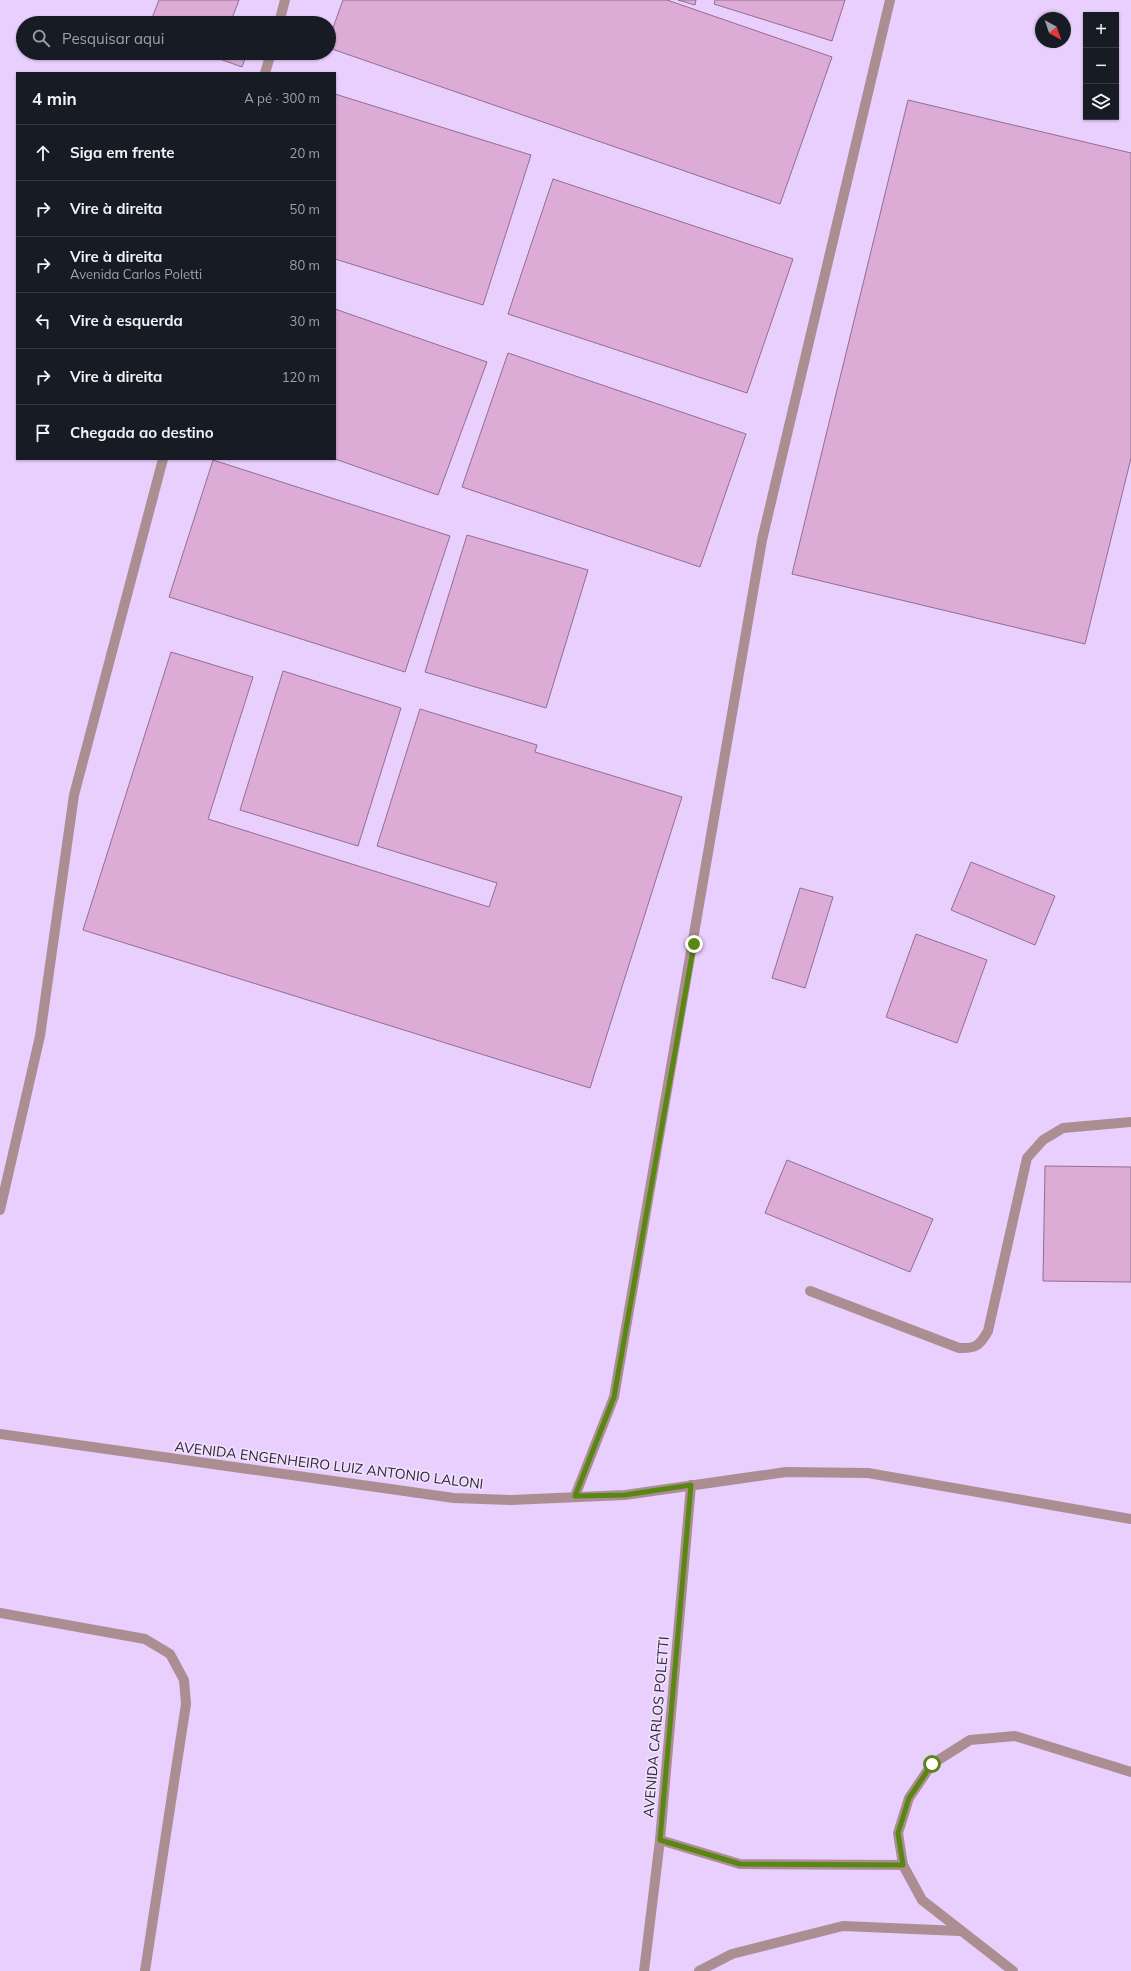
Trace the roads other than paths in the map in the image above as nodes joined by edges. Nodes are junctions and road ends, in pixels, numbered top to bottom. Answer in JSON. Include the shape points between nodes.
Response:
{"nodes":[{"id":1,"x":285,"y":0,"type":"edge"},
{"id":2,"x":890,"y":0,"type":"edge"},
{"id":3,"x":281,"y":16,"type":"edge"},
{"id":4,"x":269,"y":60,"type":"edge"},
{"id":5,"x":266,"y":72,"type":"edge"},
{"id":6,"x":163,"y":460,"type":"edge"},
{"id":7,"x":1131,"y":1122,"type":"edge"},
{"id":8,"x":0,"y":1210,"type":"edge"},
{"id":9,"x":810,"y":1291,"type":"dead end"},
{"id":10,"x":0,"y":1434,"type":"edge"},
{"id":11,"x":691,"y":1485,"type":"junction"},
{"id":12,"x":575,"y":1496,"type":"junction"},
{"id":13,"x":1131,"y":1518,"type":"edge"},
{"id":14,"x":0,"y":1613,"type":"edge"},
{"id":15,"x":1131,"y":1772,"type":"edge"},
{"id":16,"x":660,"y":1840,"type":"junction"},
{"id":17,"x":903,"y":1865,"type":"junction"},
{"id":18,"x":960,"y":1931,"type":"junction"},
{"id":19,"x":145,"y":1971,"type":"edge"},
{"id":20,"x":644,"y":1971,"type":"edge"},
{"id":21,"x":699,"y":1971,"type":"edge"},
{"id":22,"x":1013,"y":1971,"type":"edge"}],
"edges":[{"from":1,"to":3,"type":"street"},
{"from":2,"to":12,"type":"street","via":[[762,540],[614,1397]]},
{"from":4,"to":5,"type":"street"},
{"from":6,"to":8,"type":"street","via":[[74,794],[40,1036]]},
{"from":7,"to":9,"type":"street","via":[[1064,1128],[1043,1140],[1027,1158],[988,1331],[981,1342],[971,1348],[959,1348]]},
{"from":10,"to":12,"type":"street","name":"AVENIDA ENGENHEIRO LUIZ ANTONIO LALONI","via":[[454,1498],[511,1500]]},
{"from":11,"to":12,"type":"street","name":"AVENIDA ENGENHEIRO LUIZ ANTONIO LALONI","via":[[625,1495]]},
{"from":11,"to":13,"type":"street","name":"AVENIDA ENGENHEIRO LUIZ ANTONIO LALONI","via":[[786,1472],[868,1474]]},
{"from":11,"to":16,"type":"street","name":"AVENIDA CARLOS POLETTI"},
{"from":14,"to":19,"type":"street","via":[[145,1639],[170,1654],[184,1680],[186,1704]]},
{"from":15,"to":17,"type":"street","via":[[1015,1736],[970,1740],[932,1764],[909,1798],[898,1833]]},
{"from":16,"to":17,"type":"street","via":[[740,1864]]},
{"from":16,"to":20,"type":"street","name":"AVENIDA CARLOS POLETTI"},
{"from":17,"to":18,"type":"street","via":[[922,1900]]},
{"from":18,"to":21,"type":"street","via":[[843,1926],[732,1954]]},
{"from":18,"to":22,"type":"street"}]}
